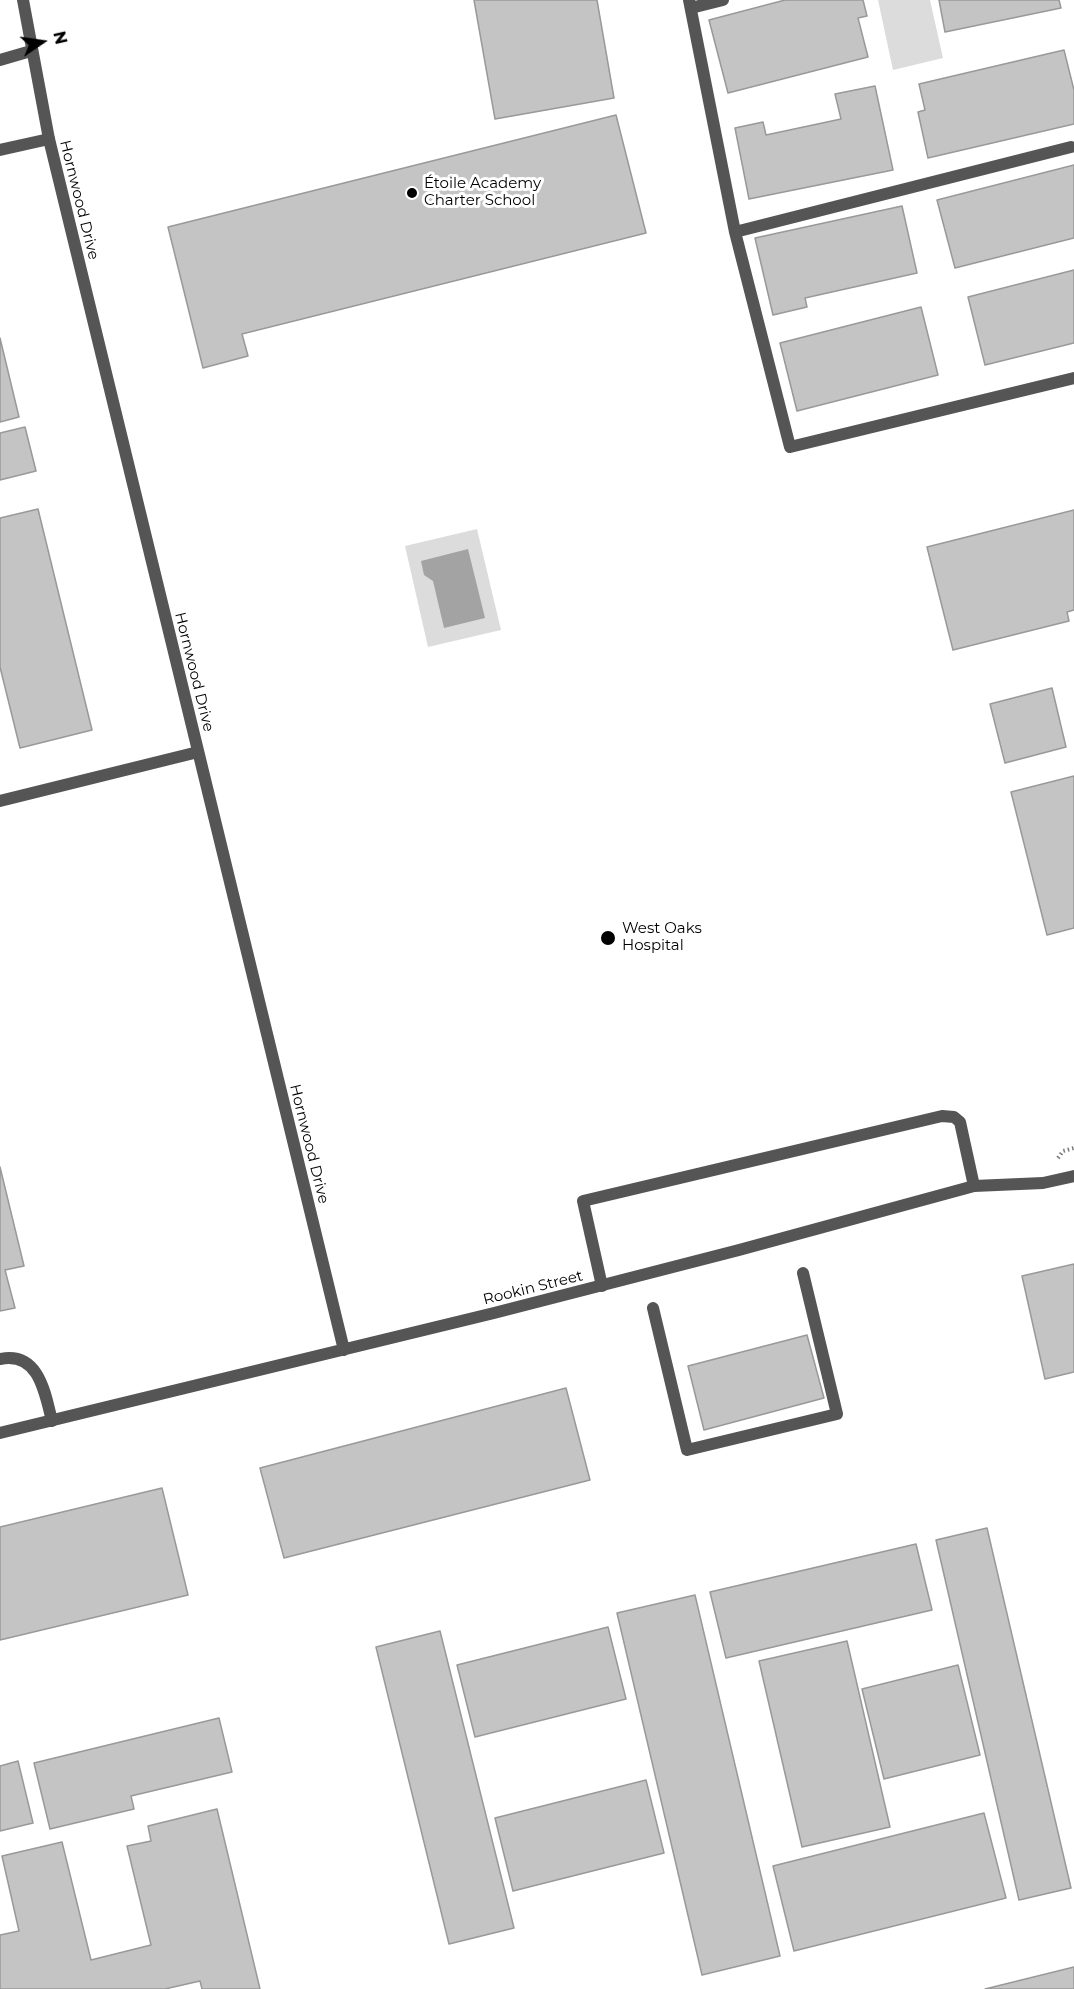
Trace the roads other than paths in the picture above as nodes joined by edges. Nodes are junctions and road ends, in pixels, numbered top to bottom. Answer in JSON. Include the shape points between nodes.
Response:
{"nodes":[{"id":1,"x":23,"y":0,"type":"edge"},
{"id":2,"x":723,"y":0,"type":"edge"},
{"id":3,"x":690,"y":4,"type":"edge"},
{"id":4,"x":32,"y":51,"type":"junction"},
{"id":5,"x":0,"y":60,"type":"edge"},
{"id":6,"x":49,"y":139,"type":"junction"},
{"id":7,"x":1071,"y":147,"type":"dead end"},
{"id":8,"x":0,"y":150,"type":"edge"},
{"id":9,"x":735,"y":232,"type":"junction"},
{"id":10,"x":1074,"y":378,"type":"edge"},
{"id":11,"x":198,"y":752,"type":"junction"},
{"id":12,"x":0,"y":801,"type":"edge"},
{"id":13,"x":1074,"y":1176,"type":"edge"},
{"id":14,"x":974,"y":1186,"type":"junction"},
{"id":15,"x":803,"y":1273,"type":"dead end"},
{"id":16,"x":602,"y":1286,"type":"junction"},
{"id":17,"x":653,"y":1308,"type":"dead end"},
{"id":18,"x":344,"y":1350,"type":"junction"},
{"id":19,"x":0,"y":1359,"type":"edge"},
{"id":20,"x":52,"y":1421,"type":"junction"},
{"id":21,"x":0,"y":1433,"type":"edge"}],
"edges":[{"from":1,"to":4,"type":"street","name":"Hornwood Drive"},
{"from":2,"to":3,"type":"street"},
{"from":3,"to":9,"type":"street"},
{"from":4,"to":5,"type":"street"},
{"from":4,"to":6,"type":"street","name":"Hornwood Drive"},
{"from":6,"to":8,"type":"street"},
{"from":6,"to":11,"type":"street","name":"Hornwood Drive"},
{"from":7,"to":9,"type":"street"},
{"from":9,"to":10,"type":"street","via":[[790,447]]},
{"from":11,"to":12,"type":"street"},
{"from":11,"to":18,"type":"street","name":"Hornwood Drive"},
{"from":13,"to":14,"type":"street","name":"Rookin Street","via":[[1043,1183]]},
{"from":14,"to":16,"type":"street","name":"Rookin Street"},
{"from":14,"to":16,"type":"street","via":[[960,1122],[942,1116],[584,1201]]},
{"from":15,"to":17,"type":"street","via":[[837,1414],[687,1450]]},
{"from":16,"to":18,"type":"street","name":"Rookin Street"},
{"from":18,"to":20,"type":"street","name":"Rookin Street"},
{"from":19,"to":20,"type":"street","via":[[10,1357],[28,1363],[41,1381]]},
{"from":20,"to":21,"type":"street","name":"Rookin Street"}]}
